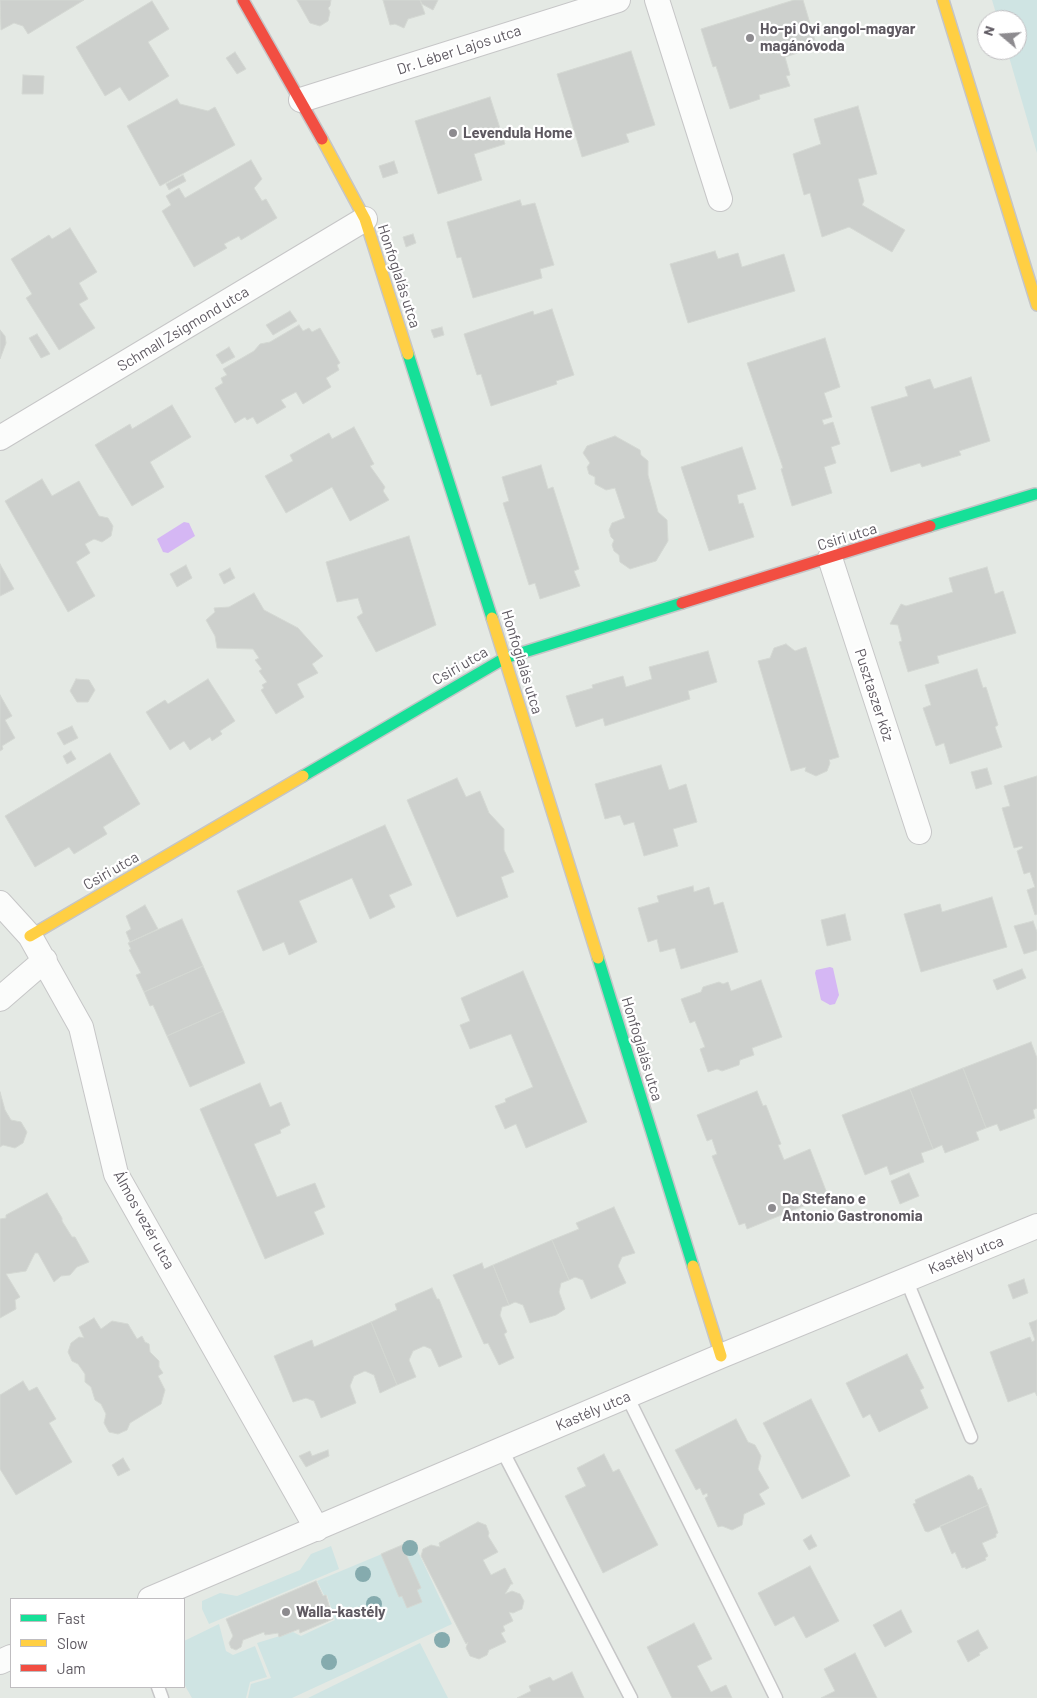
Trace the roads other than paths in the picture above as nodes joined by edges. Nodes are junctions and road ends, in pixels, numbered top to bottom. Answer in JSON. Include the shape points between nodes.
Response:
{"nodes":[{"id":1,"x":243,"y":0,"type":"edge"},
{"id":2,"x":618,"y":0,"type":"edge"},
{"id":3,"x":658,"y":0,"type":"edge"},
{"id":4,"x":943,"y":0,"type":"edge"},
{"id":5,"x":301,"y":100,"type":"junction"},
{"id":6,"x":720,"y":199,"type":"dead end"},
{"id":7,"x":365,"y":219,"type":"junction"},
{"id":8,"x":1037,"y":305,"type":"edge"},
{"id":9,"x":0,"y":438,"type":"edge"},
{"id":10,"x":1035,"y":494,"type":"dead end"},
{"id":11,"x":830,"y":558,"type":"junction"},
{"id":12,"x":505,"y":658,"type":"junction"},
{"id":13,"x":919,"y":832,"type":"dead end"},
{"id":14,"x":0,"y":903,"type":"edge"},
{"id":15,"x":30,"y":936,"type":"junction"},
{"id":16,"x":45,"y":960,"type":"junction"},
{"id":17,"x":0,"y":999,"type":"edge"},
{"id":18,"x":1037,"y":1226,"type":"edge"},
{"id":19,"x":906,"y":1279,"type":"junction"},
{"id":20,"x":721,"y":1356,"type":"junction"},
{"id":21,"x":627,"y":1396,"type":"junction"},
{"id":22,"x":971,"y":1437,"type":"dead end"},
{"id":23,"x":502,"y":1450,"type":"junction"},
{"id":24,"x":317,"y":1529,"type":"junction"},
{"id":25,"x":152,"y":1598,"type":"edge"},
{"id":26,"x":631,"y":1698,"type":"edge"},
{"id":27,"x":776,"y":1698,"type":"edge"}],
"edges":[{"from":1,"to":5,"type":"street","name":"Honfoglalás utca"},
{"from":2,"to":5,"type":"street","name":"Dr. Léber Lajos utca"},
{"from":3,"to":6,"type":"street"},
{"from":4,"to":8,"type":"street"},
{"from":5,"to":7,"type":"street","name":"Honfoglalás utca"},
{"from":7,"to":9,"type":"street","name":"Schmall Zsigmond utca"},
{"from":7,"to":12,"type":"street","name":"Honfoglalás utca"},
{"from":10,"to":11,"type":"street","name":"Csiri utca"},
{"from":11,"to":12,"type":"street","name":"Csiri utca"},
{"from":11,"to":13,"type":"street","name":"Pusztaszer köz"},
{"from":12,"to":15,"type":"street","name":"Csiri utca"},
{"from":12,"to":20,"type":"street","name":"Honfoglalás utca"},
{"from":14,"to":15,"type":"street","name":"Álmos vezér utca"},
{"from":15,"to":16,"type":"street","name":"Álmos vezér utca"},
{"from":16,"to":17,"type":"street"},
{"from":16,"to":24,"type":"street","name":"Álmos vezér utca","via":[[81,1026],[116,1174]]},
{"from":18,"to":19,"type":"street","name":"Kastély utca"},
{"from":19,"to":20,"type":"street","name":"Kastély utca"},
{"from":19,"to":22,"type":"lane"},
{"from":20,"to":21,"type":"street","name":"Kastély utca"},
{"from":21,"to":23,"type":"street","name":"Kastély utca"},
{"from":21,"to":27,"type":"lane"},
{"from":23,"to":24,"type":"street","name":"Kastély utca"},
{"from":23,"to":26,"type":"lane"},
{"from":24,"to":25,"type":"street","name":"Kastély utca"}]}
